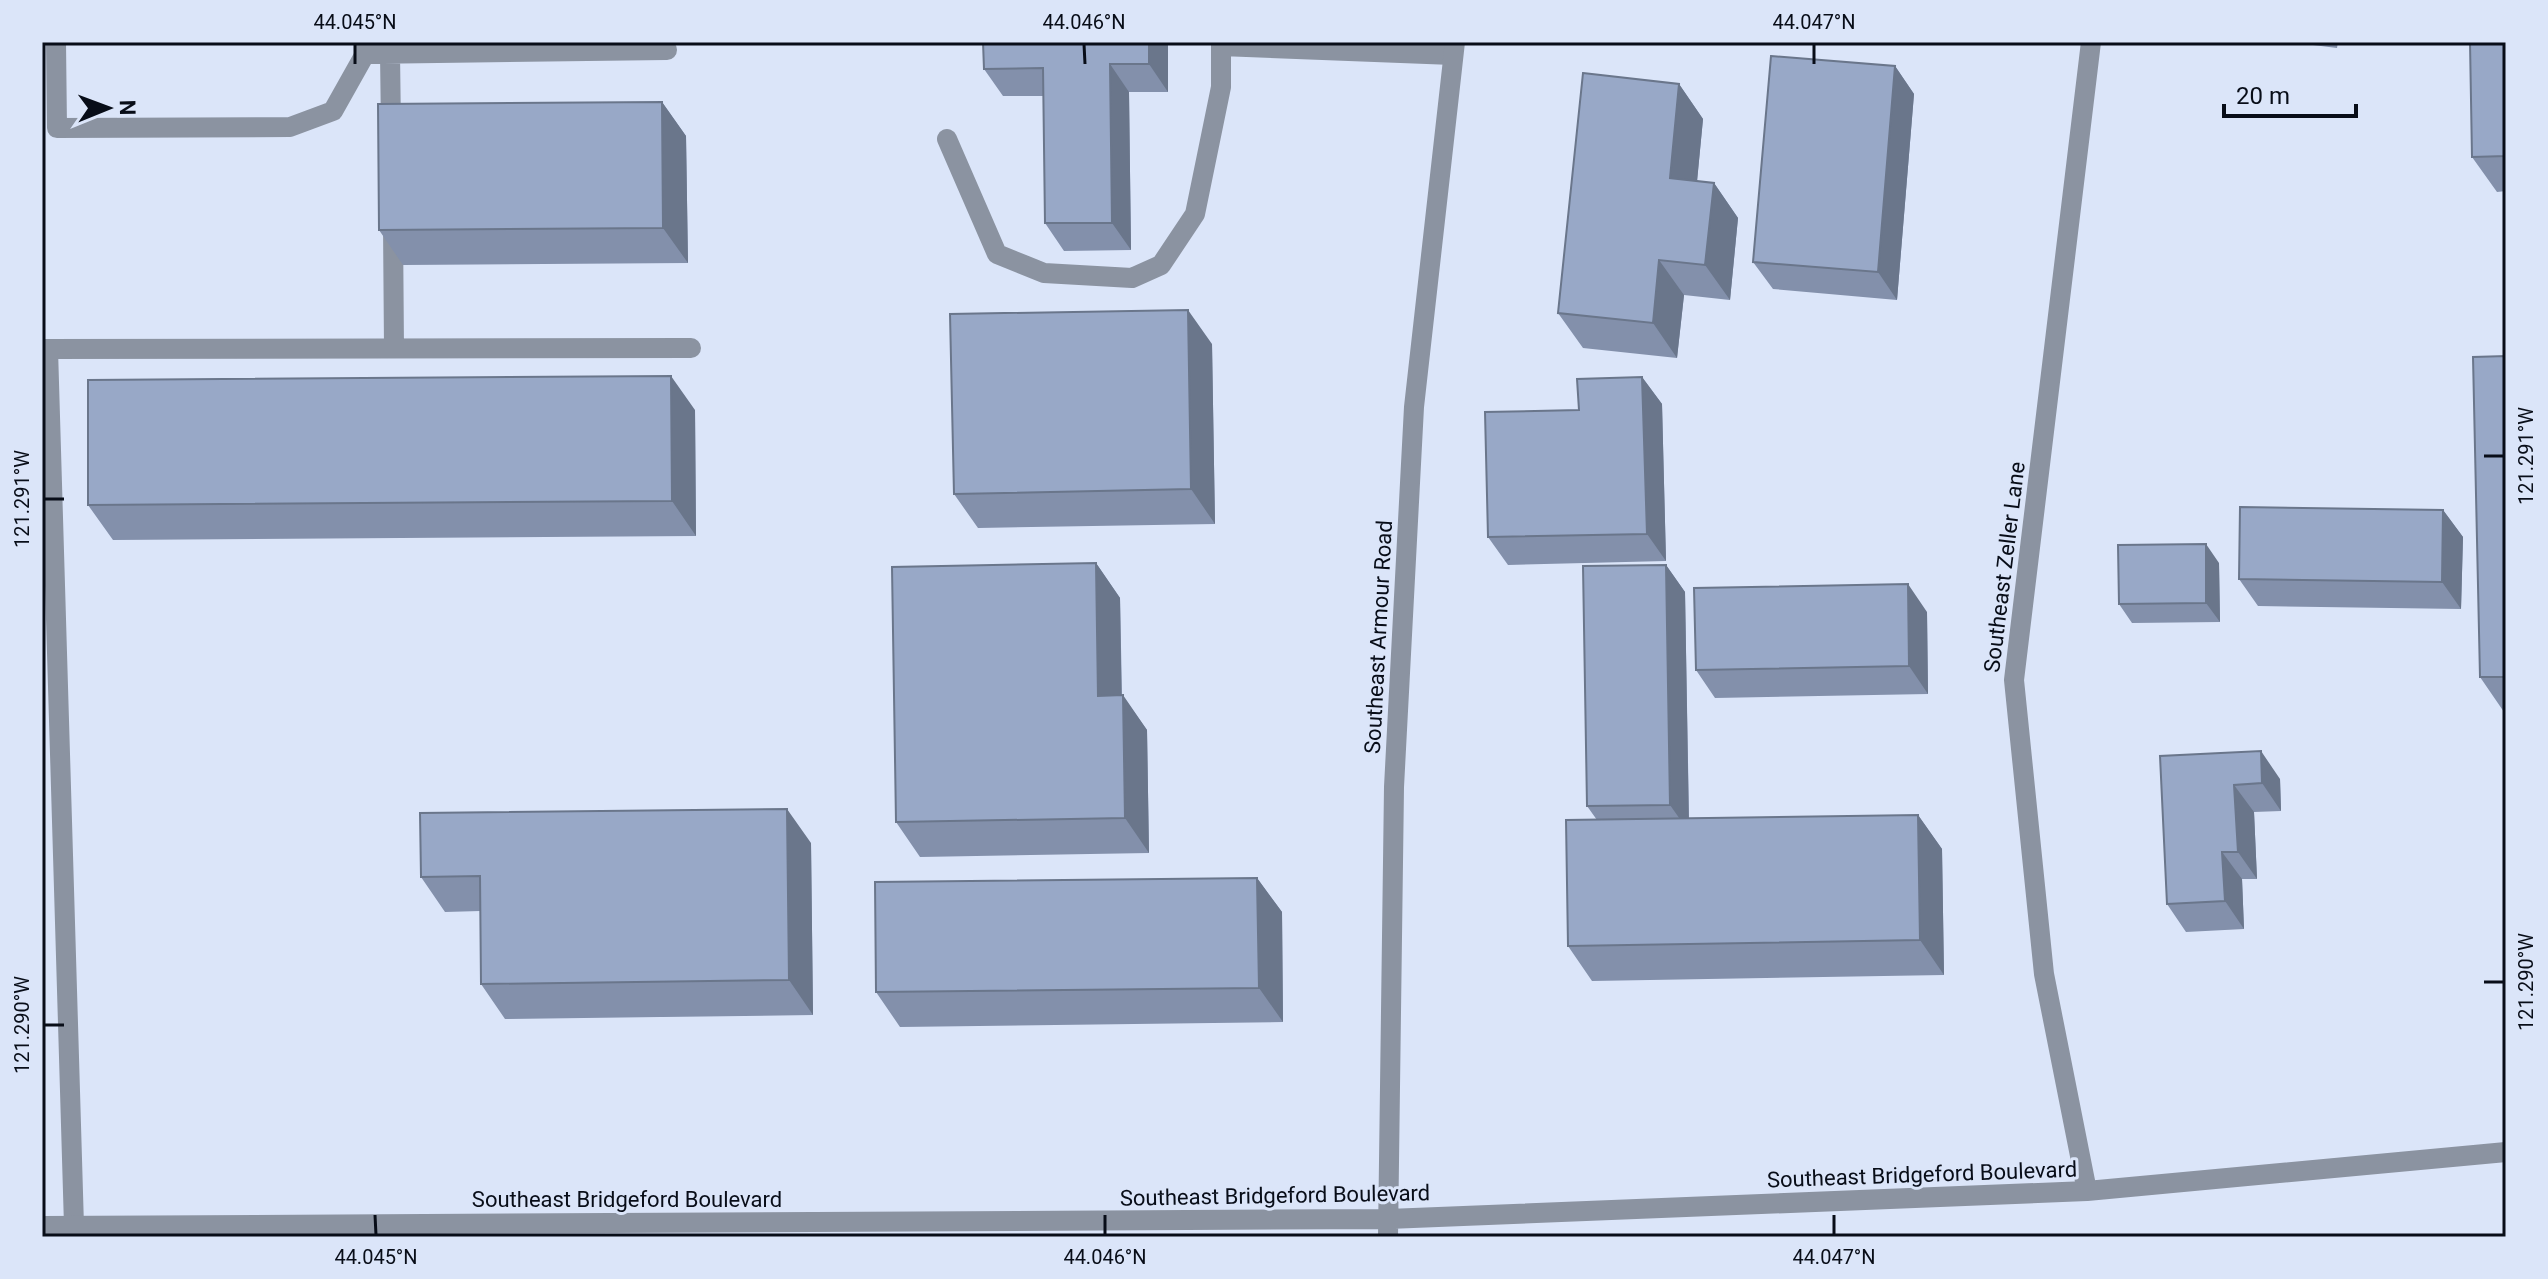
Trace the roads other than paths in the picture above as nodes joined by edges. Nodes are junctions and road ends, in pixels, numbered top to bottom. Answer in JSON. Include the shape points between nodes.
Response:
{"nodes":[{"id":1,"x":56,"y":42,"type":"edge"},
{"id":2,"x":2091,"y":42,"type":"edge"},
{"id":3,"x":1221,"y":44,"type":"edge"},
{"id":4,"x":365,"y":48,"type":"edge"},
{"id":5,"x":1454,"y":48,"type":"edge"},
{"id":6,"x":667,"y":50,"type":"dead end"},
{"id":7,"x":390,"y":53,"type":"junction"},
{"id":8,"x":947,"y":139,"type":"dead end"},
{"id":9,"x":391,"y":146,"type":"edge"},
{"id":10,"x":392,"y":208,"type":"edge"},
{"id":11,"x":394,"y":348,"type":"junction"},
{"id":12,"x":691,"y":348,"type":"dead end"},
{"id":13,"x":45,"y":349,"type":"edge"},
{"id":14,"x":50,"y":726,"type":"edge"},
{"id":15,"x":2506,"y":1152,"type":"edge"},
{"id":16,"x":2087,"y":1191,"type":"junction"},
{"id":17,"x":42,"y":1226,"type":"edge"},
{"id":18,"x":74,"y":1226,"type":"junction"},
{"id":19,"x":1388,"y":1228,"type":"edge"}],
"edges":[{"from":1,"to":4,"type":"street","via":[[57,128],[290,127],[333,111]]},
{"from":2,"to":16,"type":"street","name":"Southeast Zeller Lane","via":[[2014,680],[2044,974]]},
{"from":3,"to":5,"type":"street"},
{"from":3,"to":8,"type":"street","via":[[1221,87],[1195,214],[1161,265],[1132,278],[1044,273],[997,254]]},
{"from":4,"to":7,"type":"street"},
{"from":5,"to":19,"type":"street","name":"Southeast Armour Road","via":[[1413,438],[1394,787]]},
{"from":6,"to":7,"type":"street"},
{"from":7,"to":9,"type":"street"},
{"from":10,"to":11,"type":"street"},
{"from":11,"to":12,"type":"street"},
{"from":11,"to":13,"type":"street"},
{"from":13,"to":14,"type":"street"},
{"from":14,"to":18,"type":"street"},
{"from":15,"to":16,"type":"street","name":"Southeast Bridgeford Boulevard"},
{"from":16,"to":19,"type":"street","name":"Southeast Bridgeford Boulevard"},
{"from":17,"to":18,"type":"street","name":"Southeast Bridgeford Boulevard"},
{"from":18,"to":19,"type":"street","name":"Southeast Bridgeford Boulevard"}]}
